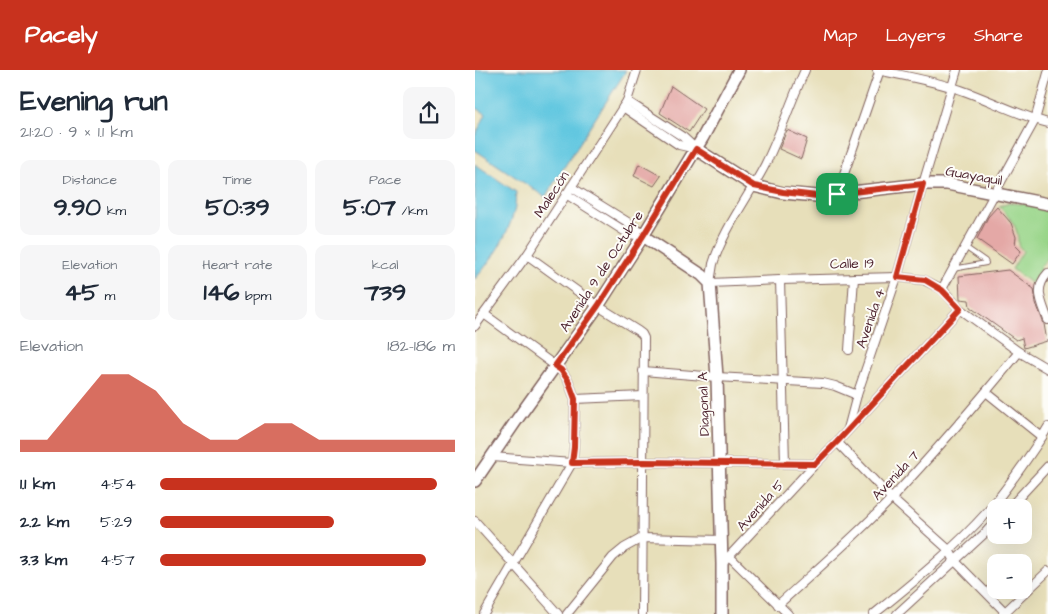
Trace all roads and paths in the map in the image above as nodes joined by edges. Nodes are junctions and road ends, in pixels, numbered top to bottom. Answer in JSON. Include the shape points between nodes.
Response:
{"nodes":[{"id":1,"x":637,"y":70,"type":"edge"},
{"id":2,"x":739,"y":70,"type":"edge"},
{"id":3,"x":805,"y":70,"type":"edge"},
{"id":4,"x":879,"y":70,"type":"edge"},
{"id":5,"x":957,"y":70,"type":"edge"},
{"id":6,"x":1048,"y":73,"type":"edge"},
{"id":7,"x":951,"y":87,"type":"junction"},
{"id":8,"x":625,"y":104,"type":"junction"},
{"id":9,"x":1035,"y":120,"type":"junction"},
{"id":10,"x":1048,"y":123,"type":"edge"},
{"id":11,"x":696,"y":149,"type":"junction"},
{"id":12,"x":923,"y":184,"type":"junction"},
{"id":13,"x":754,"y":186,"type":"junction"},
{"id":14,"x":571,"y":187,"type":"junction"},
{"id":15,"x":566,"y":194,"type":"junction"},
{"id":16,"x":837,"y":194,"type":"junction"},
{"id":17,"x":995,"y":194,"type":"junction"},
{"id":18,"x":1048,"y":204,"type":"edge"},
{"id":19,"x":646,"y":238,"type":"junction"},
{"id":20,"x":965,"y":247,"type":"junction"},
{"id":21,"x":527,"y":255,"type":"junction"},
{"id":22,"x":953,"y":269,"type":"junction"},
{"id":23,"x":1048,"y":273,"type":"edge"},
{"id":24,"x":897,"y":277,"type":"junction"},
{"id":25,"x":854,"y":278,"type":"junction"},
{"id":26,"x":780,"y":280,"type":"junction"},
{"id":27,"x":711,"y":283,"type":"junction"},
{"id":28,"x":942,"y":290,"type":"junction"},
{"id":29,"x":598,"y":306,"type":"junction"},
{"id":30,"x":960,"y":309,"type":"junction"},
{"id":31,"x":484,"y":314,"type":"junction"},
{"id":32,"x":1048,"y":320,"type":"edge"},
{"id":33,"x":475,"y":326,"type":"edge"},
{"id":34,"x":849,"y":350,"type":"dead end"},
{"id":35,"x":1019,"y":352,"type":"junction"},
{"id":36,"x":555,"y":366,"type":"junction"},
{"id":37,"x":1048,"y":369,"type":"edge"},
{"id":38,"x":643,"y":371,"type":"junction"},
{"id":39,"x":717,"y":377,"type":"junction"},
{"id":40,"x":782,"y":381,"type":"junction"},
{"id":41,"x":986,"y":392,"type":"junction"},
{"id":42,"x":857,"y":395,"type":"junction"},
{"id":43,"x":643,"y":396,"type":"junction"},
{"id":44,"x":575,"y":399,"type":"junction"},
{"id":45,"x":1048,"y":427,"type":"edge"},
{"id":46,"x":848,"y":429,"type":"junction"},
{"id":47,"x":1043,"y":437,"type":"junction"},
{"id":48,"x":837,"y":442,"type":"junction"},
{"id":49,"x":492,"y":457,"type":"junction"},
{"id":50,"x":643,"y":462,"type":"junction"},
{"id":51,"x":572,"y":463,"type":"junction"},
{"id":52,"x":719,"y":463,"type":"junction"},
{"id":53,"x":785,"y":463,"type":"junction"},
{"id":54,"x":815,"y":464,"type":"junction"},
{"id":55,"x":1048,"y":466,"type":"edge"},
{"id":56,"x":475,"y":481,"type":"edge"},
{"id":57,"x":891,"y":498,"type":"junction"},
{"id":58,"x":1017,"y":499,"type":"edge"},
{"id":59,"x":475,"y":521,"type":"edge"},
{"id":60,"x":987,"y":531,"type":"edge"},
{"id":61,"x":642,"y":538,"type":"junction"},
{"id":62,"x":721,"y":540,"type":"junction"},
{"id":63,"x":949,"y":550,"type":"junction"},
{"id":64,"x":726,"y":560,"type":"junction"},
{"id":65,"x":955,"y":561,"type":"junction"},
{"id":66,"x":514,"y":563,"type":"junction"},
{"id":67,"x":1048,"y":571,"type":"edge"},
{"id":68,"x":778,"y":605,"type":"junction"},
{"id":69,"x":1005,"y":613,"type":"edge"},
{"id":70,"x":484,"y":614,"type":"edge"},
{"id":71,"x":558,"y":614,"type":"edge"},
{"id":72,"x":567,"y":614,"type":"edge"},
{"id":73,"x":642,"y":614,"type":"edge"},
{"id":74,"x":722,"y":614,"type":"edge"},
{"id":75,"x":788,"y":614,"type":"edge"},
{"id":76,"x":875,"y":614,"type":"edge"},
{"id":77,"x":897,"y":614,"type":"edge"}],
"edges":[{"from":1,"to":8,"type":"street","name":"Malecón"},
{"from":2,"to":11,"type":"street","name":"Avenida 9 de Octubre"},
{"from":3,"to":13,"type":"street"},
{"from":4,"to":7,"type":"street"},
{"from":4,"to":16,"type":"street"},
{"from":5,"to":7,"type":"street","name":"Avenida 4"},
{"from":6,"to":9,"type":"street"},
{"from":7,"to":9,"type":"street"},
{"from":7,"to":12,"type":"street","name":"Avenida 4"},
{"from":8,"to":11,"type":"street","name":"Guayaquil","via":[[683,137]]},
{"from":8,"to":14,"type":"street","name":"Malecón"},
{"from":9,"to":10,"type":"street"},
{"from":9,"to":17,"type":"street"},
{"from":11,"to":13,"type":"street","name":"Guayaquil"},
{"from":11,"to":19,"type":"street","name":"Avenida 9 de Octubre"},
{"from":12,"to":16,"type":"street","name":"Guayaquil"},
{"from":12,"to":17,"type":"street","name":"Guayaquil","via":[[947,184]]},
{"from":12,"to":24,"type":"street","name":"Avenida 4"},
{"from":13,"to":16,"type":"street","name":"Guayaquil","via":[[817,196]]},
{"from":13,"to":27,"type":"street","via":[[732,220],[719,249]]},
{"from":14,"to":15,"type":"street","name":"Malecón"},
{"from":14,"to":19,"type":"street","via":[[634,226]]},
{"from":15,"to":19,"type":"street","via":[[629,234]]},
{"from":15,"to":21,"type":"street","name":"Malecón"},
{"from":17,"to":18,"type":"street","name":"Guayaquil"},
{"from":17,"to":20,"type":"street"},
{"from":19,"to":27,"type":"street"},
{"from":19,"to":29,"type":"street","name":"Avenida 9 de Octubre"},
{"from":20,"to":22,"type":"street"},
{"from":20,"to":22,"type":"lane","via":[[986,263]]},
{"from":21,"to":29,"type":"street"},
{"from":21,"to":31,"type":"street","name":"Malecón"},
{"from":22,"to":28,"type":"street"},
{"from":23,"to":32,"type":"street","via":[[1039,292]]},
{"from":24,"to":25,"type":"street","name":"Calle 19"},
{"from":24,"to":28,"type":"street","name":"Calle 19","via":[[925,280]]},
{"from":24,"to":42,"type":"street","name":"Avenida 4"},
{"from":25,"to":26,"type":"street","name":"Calle 19"},
{"from":25,"to":34,"type":"street"},
{"from":26,"to":27,"type":"street","name":"Calle 19"},
{"from":26,"to":40,"type":"street"},
{"from":27,"to":39,"type":"street","name":"Diagonal A"},
{"from":28,"to":30,"type":"street","name":"Calle 19"},
{"from":29,"to":36,"type":"street","name":"Avenida 9 de Octubre"},
{"from":29,"to":38,"type":"street","via":[[642,334]]},
{"from":30,"to":35,"type":"street","name":"Calle 19"},
{"from":30,"to":46,"type":"street","name":"Avenida 5"},
{"from":31,"to":33,"type":"street","name":"Malecón"},
{"from":31,"to":36,"type":"street"},
{"from":35,"to":37,"type":"street","name":"Calle 19"},
{"from":35,"to":41,"type":"street","name":"Avenida 7"},
{"from":36,"to":44,"type":"street","via":[[568,380]]},
{"from":36,"to":49,"type":"street","name":"Avenida 9 de Octubre"},
{"from":38,"to":39,"type":"street"},
{"from":38,"to":43,"type":"street"},
{"from":39,"to":40,"type":"street"},
{"from":39,"to":52,"type":"street","name":"Diagonal A"},
{"from":40,"to":42,"type":"street","via":[[823,383]]},
{"from":40,"to":53,"type":"street"},
{"from":41,"to":47,"type":"street"},
{"from":41,"to":57,"type":"street","name":"Avenida 7"},
{"from":42,"to":46,"type":"street","name":"Avenida 4"},
{"from":43,"to":44,"type":"street"},
{"from":43,"to":50,"type":"street"},
{"from":44,"to":51,"type":"street"},
{"from":45,"to":47,"type":"street"},
{"from":46,"to":48,"type":"street","name":"Avenida 5"},
{"from":47,"to":63,"type":"street","via":[[999,497]]},
{"from":48,"to":54,"type":"street","name":"Avenida 5"},
{"from":48,"to":57,"type":"street"},
{"from":49,"to":51,"type":"street"},
{"from":49,"to":56,"type":"street","name":"Avenida 9 de Octubre"},
{"from":50,"to":51,"type":"street"},
{"from":50,"to":52,"type":"street"},
{"from":50,"to":61,"type":"street"},
{"from":51,"to":66,"type":"street"},
{"from":52,"to":53,"type":"street"},
{"from":52,"to":62,"type":"street","name":"Diagonal A"},
{"from":53,"to":54,"type":"street"},
{"from":54,"to":64,"type":"street","name":"Avenida 5"},
{"from":55,"to":58,"type":"street"},
{"from":57,"to":63,"type":"street"},
{"from":57,"to":68,"type":"street","name":"Avenida 7"},
{"from":59,"to":66,"type":"street"},
{"from":60,"to":65,"type":"street"},
{"from":61,"to":62,"type":"street"},
{"from":61,"to":72,"type":"street","via":[[613,557]]},
{"from":61,"to":73,"type":"street"},
{"from":62,"to":64,"type":"street","name":"Diagonal A"},
{"from":63,"to":65,"type":"street"},
{"from":63,"to":76,"type":"street"},
{"from":64,"to":68,"type":"street"},
{"from":64,"to":74,"type":"street","name":"Diagonal A"},
{"from":65,"to":69,"type":"street"},
{"from":65,"to":77,"type":"street"},
{"from":66,"to":70,"type":"street"},
{"from":66,"to":71,"type":"street"},
{"from":67,"to":69,"type":"street"},
{"from":68,"to":75,"type":"street"}]}
